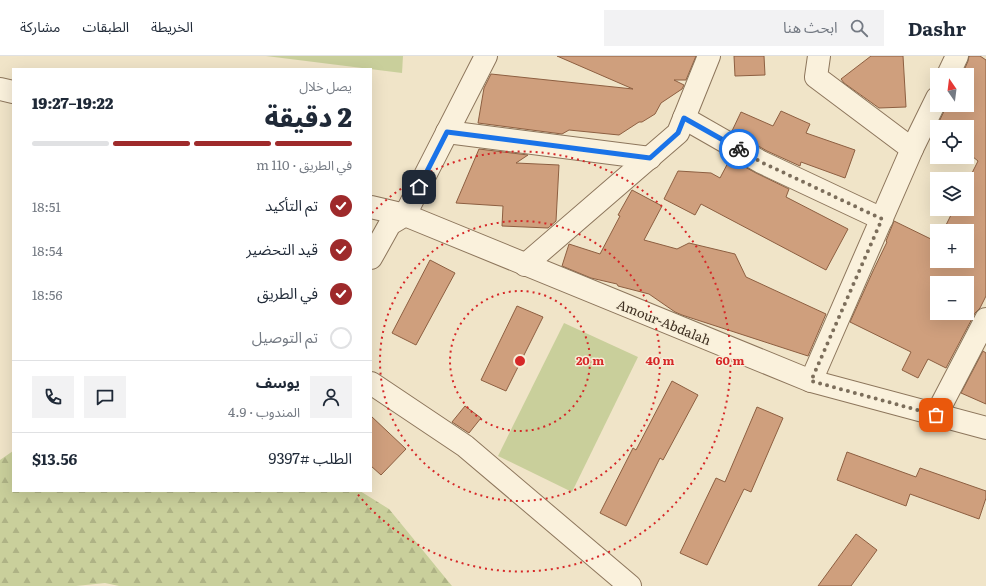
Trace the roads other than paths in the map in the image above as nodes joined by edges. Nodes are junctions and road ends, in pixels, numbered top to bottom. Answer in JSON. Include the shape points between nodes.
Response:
{"nodes":[{"id":1,"x":486,"y":56,"type":"edge"},
{"id":2,"x":709,"y":56,"type":"edge"},
{"id":3,"x":819,"y":56,"type":"edge"},
{"id":4,"x":957,"y":56,"type":"edge"},
{"id":5,"x":951,"y":68,"type":"edge"},
{"id":6,"x":0,"y":89,"type":"edge"},
{"id":7,"x":12,"y":92,"type":"edge"},
{"id":8,"x":930,"y":112,"type":"edge"},
{"id":9,"x":684,"y":118,"type":"junction"},
{"id":10,"x":447,"y":132,"type":"junction"},
{"id":11,"x":912,"y":149,"type":"junction"},
{"id":12,"x":650,"y":158,"type":"junction"},
{"id":13,"x":372,"y":207,"type":"edge"},
{"id":14,"x":405,"y":215,"type":"junction"},
{"id":15,"x":882,"y":219,"type":"junction"},
{"id":16,"x":372,"y":256,"type":"edge"},
{"id":17,"x":525,"y":265,"type":"junction"},
{"id":18,"x":986,"y":319,"type":"edge"},
{"id":19,"x":811,"y":381,"type":"junction"},
{"id":20,"x":372,"y":384,"type":"edge"},
{"id":21,"x":936,"y":415,"type":"junction"},
{"id":22,"x":986,"y":428,"type":"edge"},
{"id":23,"x":630,"y":586,"type":"edge"}],
"edges":[{"from":1,"to":10,"type":"street"},
{"from":2,"to":9,"type":"street"},
{"from":3,"to":11,"type":"street","via":[[816,77]]},
{"from":4,"to":5,"type":"street"},
{"from":6,"to":7,"type":"street"},
{"from":8,"to":11,"type":"street"},
{"from":9,"to":12,"type":"street","via":[[678,133]]},
{"from":9,"to":15,"type":"street","via":[[761,162]]},
{"from":10,"to":12,"type":"street"},
{"from":10,"to":14,"type":"street"},
{"from":11,"to":15,"type":"street"},
{"from":12,"to":17,"type":"street"},
{"from":13,"to":14,"type":"street","name":"Amour-Abdalah"},
{"from":14,"to":16,"type":"street","via":[[390,224]]},
{"from":14,"to":17,"type":"street","name":"Amour-Abdalah"},
{"from":15,"to":19,"type":"street"},
{"from":17,"to":19,"type":"street","name":"Amour-Abdalah"},
{"from":18,"to":21,"type":"street"},
{"from":19,"to":21,"type":"street","name":"Amour-Abdalah"},
{"from":20,"to":23,"type":"street","via":[[465,446]]},
{"from":21,"to":22,"type":"street","name":"Amour-Abdalah"}]}
